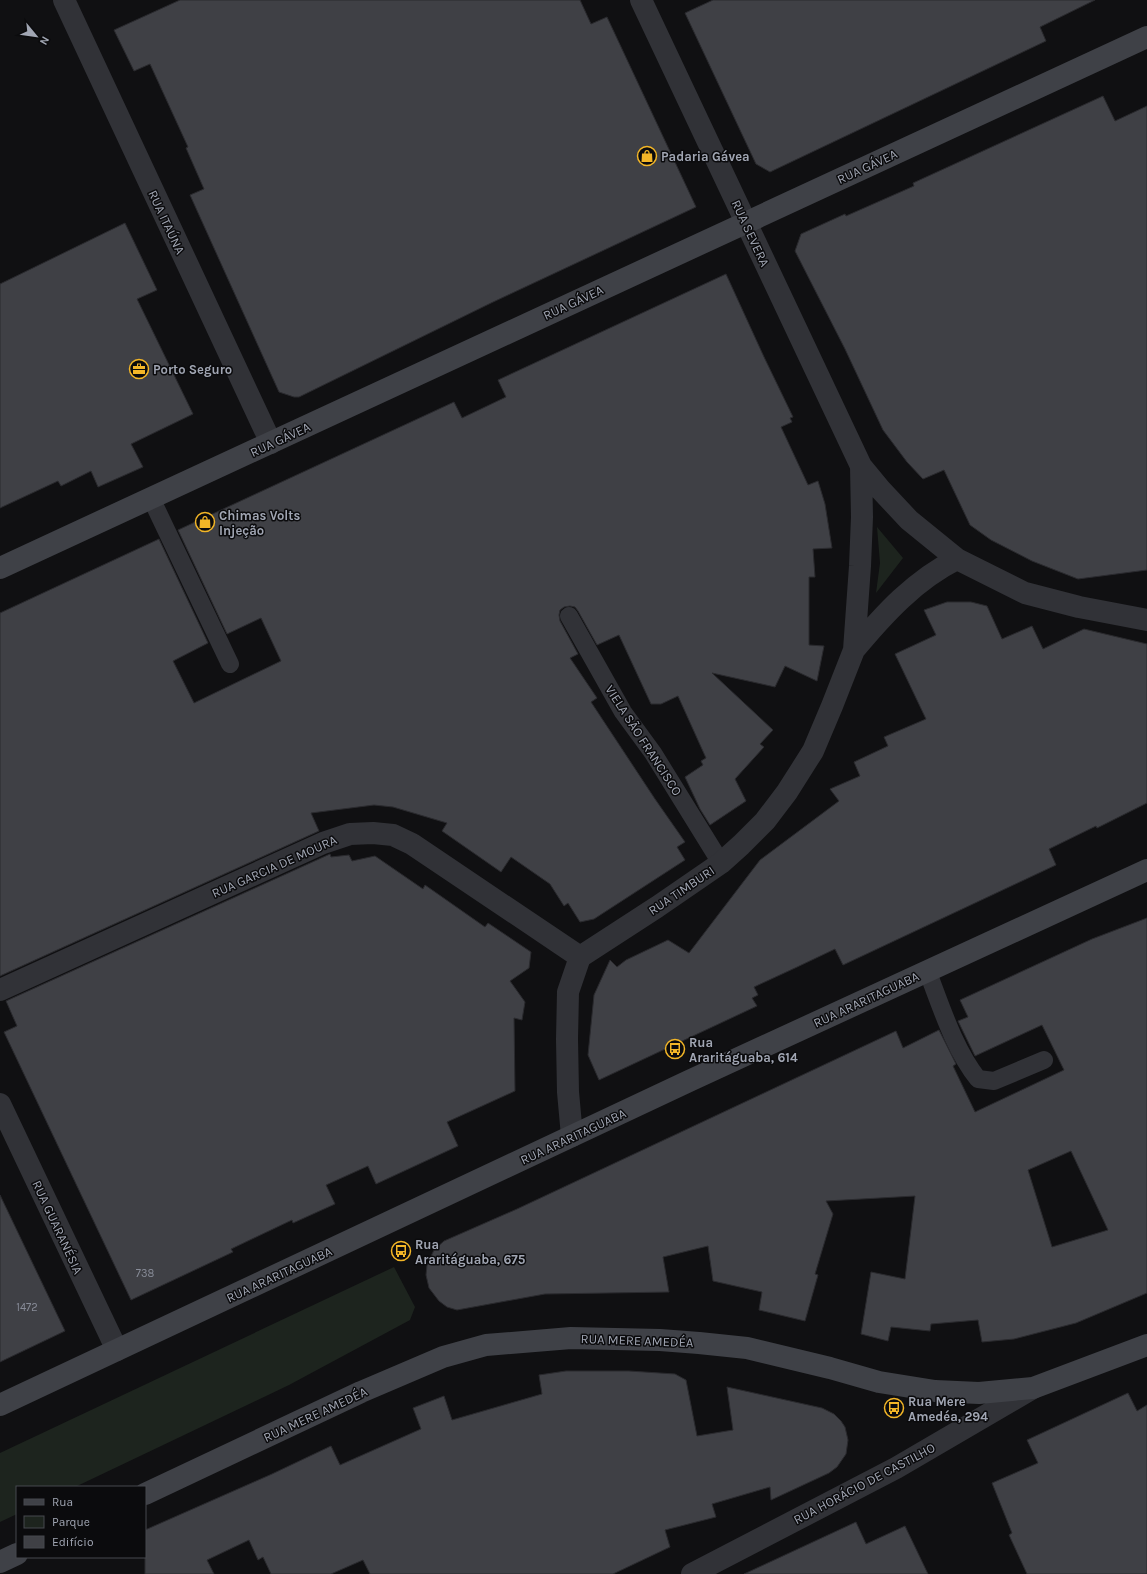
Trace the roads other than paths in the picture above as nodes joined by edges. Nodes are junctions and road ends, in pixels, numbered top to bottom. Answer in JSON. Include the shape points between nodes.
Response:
{"nodes":[{"id":1,"x":64,"y":0,"type":"edge"},
{"id":2,"x":641,"y":0,"type":"edge"},
{"id":3,"x":1147,"y":37,"type":"edge"},
{"id":4,"x":746,"y":222,"type":"junction"},
{"id":5,"x":271,"y":443,"type":"junction"},
{"id":6,"x":861,"y":466,"type":"junction"},
{"id":7,"x":151,"y":498,"type":"junction"},
{"id":8,"x":958,"y":559,"type":"junction"},
{"id":9,"x":0,"y":568,"type":"edge"},
{"id":10,"x":569,"y":616,"type":"dead end"},
{"id":11,"x":1147,"y":620,"type":"edge"},
{"id":12,"x":854,"y":650,"type":"junction"},
{"id":13,"x":230,"y":664,"type":"dead end"},
{"id":14,"x":721,"y":863,"type":"junction"},
{"id":15,"x":1147,"y":870,"type":"edge"},
{"id":16,"x":580,"y":957,"type":"junction"},
{"id":17,"x":927,"y":970,"type":"junction"},
{"id":18,"x":0,"y":990,"type":"edge"},
{"id":19,"x":1044,"y":1060,"type":"dead end"},
{"id":20,"x":0,"y":1104,"type":"edge"},
{"id":21,"x":572,"y":1136,"type":"junction"},
{"id":22,"x":1147,"y":1345,"type":"edge"},
{"id":23,"x":117,"y":1350,"type":"junction"},
{"id":24,"x":1033,"y":1388,"type":"junction"},
{"id":25,"x":0,"y":1405,"type":"edge"},
{"id":26,"x":146,"y":1494,"type":"edge"},
{"id":27,"x":16,"y":1554,"type":"edge"},
{"id":28,"x":0,"y":1562,"type":"edge"},
{"id":29,"x":692,"y":1574,"type":"edge"}],
"edges":[{"from":1,"to":5,"type":"street","name":"RUA ITAÚNA"},
{"from":2,"to":4,"type":"street","name":"RUA SEVERA"},
{"from":3,"to":4,"type":"street","name":"RUA GÁVEA"},
{"from":4,"to":5,"type":"street","name":"RUA GÁVEA"},
{"from":4,"to":6,"type":"street","name":"RUA SEVERA"},
{"from":5,"to":7,"type":"street","name":"RUA GÁVEA"},
{"from":6,"to":8,"type":"street","via":[[909,520]]},
{"from":6,"to":12,"type":"street","via":[[862,517]]},
{"from":7,"to":9,"type":"street","name":"RUA GÁVEA"},
{"from":7,"to":13,"type":"lane"},
{"from":8,"to":11,"type":"street","via":[[1025,592],[1079,607]]},
{"from":8,"to":12,"type":"street","via":[[916,585],[878,621]]},
{"from":10,"to":14,"type":"lane","name":"VIELA SÃO FRANCISCO","via":[[623,712],[653,753]]},
{"from":12,"to":14,"type":"street","name":"RUA TIMBURI","via":[[809,757],[765,821]]},
{"from":14,"to":16,"type":"street","name":"RUA TIMBURI"},
{"from":15,"to":17,"type":"street","name":"RUA ARARITAGUABA"},
{"from":16,"to":18,"type":"street","name":"RUA GARCIA DE MOURA","via":[[412,844],[393,835],[350,834],[315,846]]},
{"from":16,"to":21,"type":"street","via":[[568,992],[566,1038]]},
{"from":17,"to":19,"type":"lane","via":[[944,1015],[968,1066],[978,1079],[994,1081]]},
{"from":17,"to":21,"type":"street","name":"RUA ARARITAGUABA"},
{"from":20,"to":23,"type":"street","name":"RUA GUARANÉSIA"},
{"from":21,"to":23,"type":"street","name":"RUA ARARITAGUABA"},
{"from":22,"to":24,"type":"street","name":"RUA MERE AMEDÉA"},
{"from":23,"to":25,"type":"street","name":"RUA ARARITAGUABA"},
{"from":24,"to":26,"type":"street","name":"RUA MERE AMEDÉA","via":[[979,1394],[936,1391],[879,1382],[747,1348],[660,1340],[571,1338],[486,1345],[443,1357],[361,1392]]},
{"from":24,"to":29,"type":"street","name":"RUA HORÁCIO DE CASTILHO","via":[[896,1468]]},
{"from":27,"to":28,"type":"street"}]}
